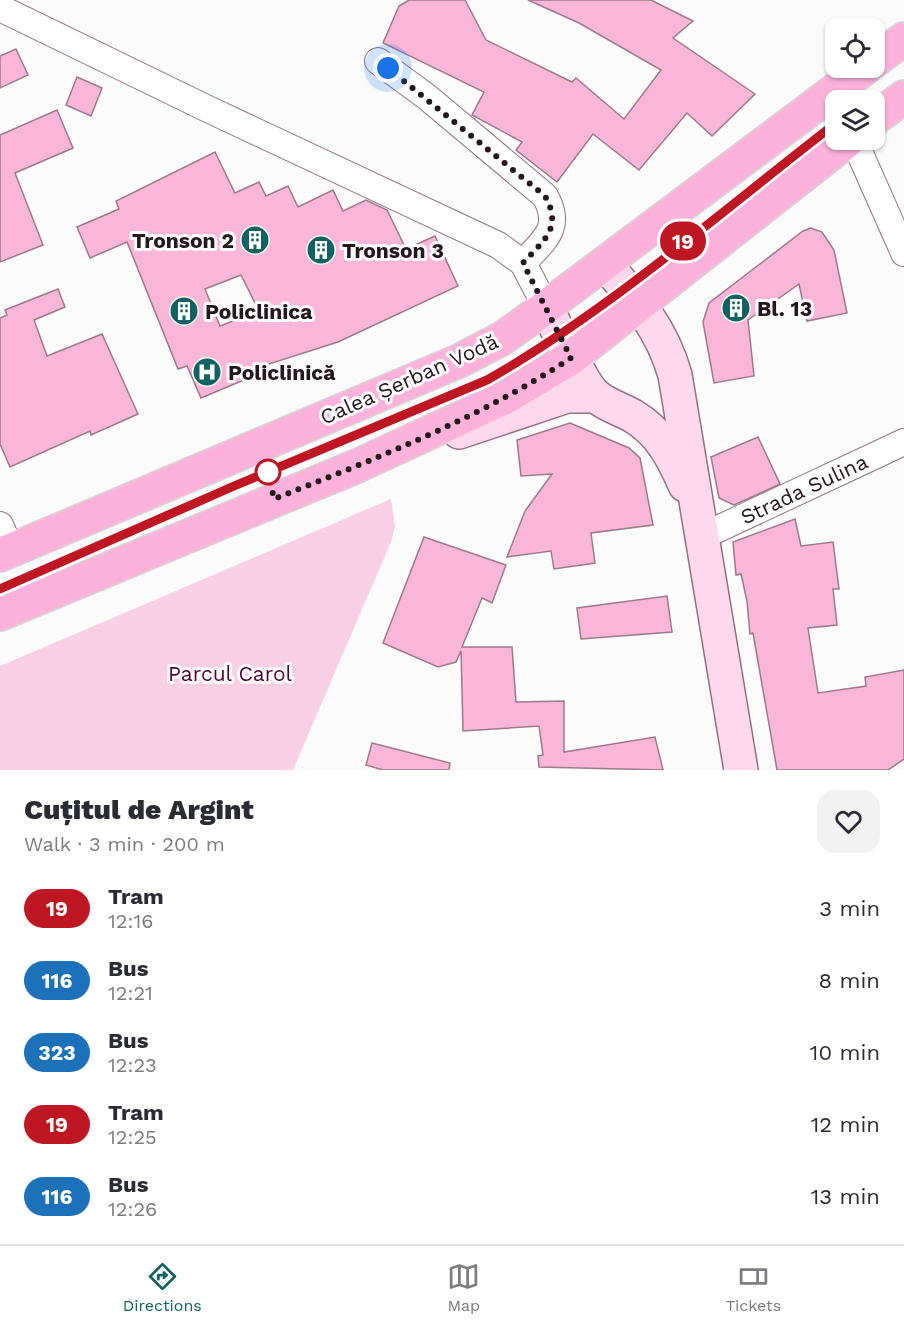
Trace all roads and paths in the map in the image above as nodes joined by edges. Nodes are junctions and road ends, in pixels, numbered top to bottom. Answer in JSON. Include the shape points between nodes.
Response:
{"nodes":[{"id":1,"x":0,"y":8,"type":"edge"},
{"id":2,"x":904,"y":39,"type":"edge"},
{"id":3,"x":885,"y":53,"type":"edge"},
{"id":4,"x":378,"y":61,"type":"dead end"},
{"id":5,"x":852,"y":78,"type":"edge"},
{"id":6,"x":904,"y":97,"type":"edge"},
{"id":7,"x":885,"y":111,"type":"edge"},
{"id":8,"x":835,"y":150,"type":"edge"},
{"id":9,"x":859,"y":150,"type":"edge"},
{"id":10,"x":904,"y":253,"type":"edge"},
{"id":11,"x":523,"y":263,"type":"junction"},
{"id":12,"x":606,"y":264,"type":"junction"},
{"id":13,"x":640,"y":304,"type":"junction"},
{"id":14,"x":546,"y":308,"type":"junction"},
{"id":15,"x":571,"y":358,"type":"junction"},
{"id":16,"x":675,"y":375,"type":"junction"},
{"id":17,"x":595,"y":396,"type":"junction"},
{"id":18,"x":634,"y":417,"type":"junction"},
{"id":19,"x":904,"y":442,"type":"edge"},
{"id":20,"x":357,"y":466,"type":"junction"},
{"id":21,"x":703,"y":536,"type":"junction"},
{"id":22,"x":4,"y":543,"type":"edge"},
{"id":23,"x":0,"y":614,"type":"edge"},
{"id":24,"x":741,"y":770,"type":"edge"}],
"edges":[{"from":1,"to":11,"type":"street","via":[[473,232]]},
{"from":2,"to":3,"type":"main road"},
{"from":4,"to":11,"type":"street","via":[[545,196],[553,210],[553,223],[547,237]]},
{"from":5,"to":12,"type":"main road","name":"Calea Șerban Vodă"},
{"from":6,"to":7,"type":"main road"},
{"from":8,"to":13,"type":"main road"},
{"from":9,"to":10,"type":"street"},
{"from":11,"to":14,"type":"street"},
{"from":12,"to":13,"type":"street"},
{"from":12,"to":14,"type":"main road","name":"Calea Șerban Vodă"},
{"from":13,"to":15,"type":"main road"},
{"from":13,"to":16,"type":"street","via":[[662,336]]},
{"from":14,"to":15,"type":"street"},
{"from":14,"to":22,"type":"main road","name":"Calea Șerban Vodă","via":[[503,338],[459,361]]},
{"from":15,"to":17,"type":"street"},
{"from":15,"to":20,"type":"main road","via":[[506,397]]},
{"from":16,"to":18,"type":"street","via":[[661,409]]},
{"from":16,"to":21,"type":"street"},
{"from":17,"to":18,"type":"street"},
{"from":17,"to":20,"type":"street","via":[[567,396]]},
{"from":18,"to":21,"type":"street","via":[[656,434],[675,461]]},
{"from":19,"to":21,"type":"street","name":"Strada Sulina"},
{"from":20,"to":23,"type":"main road"},
{"from":21,"to":24,"type":"street"}]}
